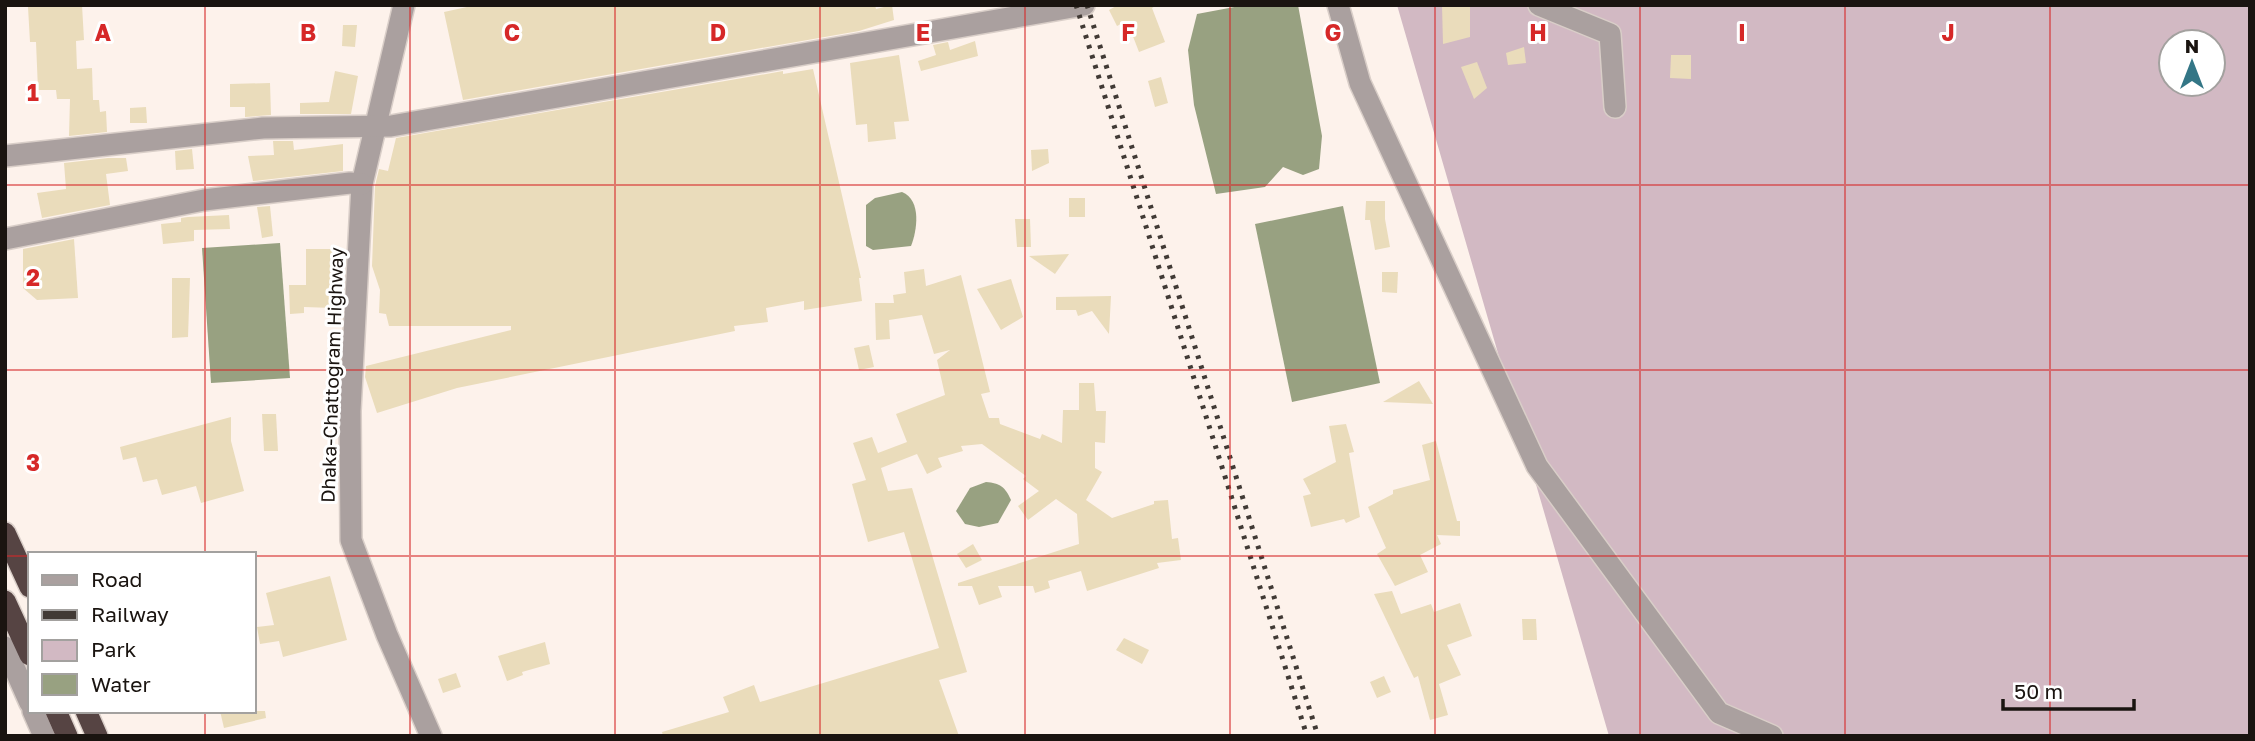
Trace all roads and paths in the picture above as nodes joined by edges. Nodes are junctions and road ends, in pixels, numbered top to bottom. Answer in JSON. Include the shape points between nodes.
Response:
{"nodes":[{"id":1,"x":404,"y":5,"type":"edge"},
{"id":2,"x":1084,"y":5,"type":"edge"},
{"id":3,"x":1338,"y":5,"type":"edge"},
{"id":4,"x":1539,"y":5,"type":"edge"},
{"id":5,"x":1615,"y":107,"type":"dead end"},
{"id":6,"x":376,"y":127,"type":"junction"},
{"id":7,"x":5,"y":156,"type":"edge"},
{"id":8,"x":362,"y":184,"type":"junction"},
{"id":9,"x":5,"y":239,"type":"edge"},
{"id":10,"x":5,"y":533,"type":"edge"},
{"id":11,"x":28,"y":583,"type":"edge"},
{"id":12,"x":5,"y":601,"type":"edge"},
{"id":13,"x":5,"y":648,"type":"edge"},
{"id":14,"x":28,"y":650,"type":"edge"},
{"id":15,"x":28,"y":700,"type":"edge"},
{"id":16,"x":34,"y":713,"type":"edge"},
{"id":17,"x":56,"y":713,"type":"edge"},
{"id":18,"x":87,"y":713,"type":"edge"},
{"id":19,"x":44,"y":736,"type":"edge"},
{"id":20,"x":67,"y":736,"type":"edge"},
{"id":21,"x":97,"y":736,"type":"edge"},
{"id":22,"x":431,"y":736,"type":"edge"},
{"id":23,"x":1772,"y":736,"type":"edge"}],
"edges":[{"from":1,"to":6,"type":"street","name":"Dhaka-Chattogram Highway"},
{"from":2,"to":6,"type":"street"},
{"from":3,"to":23,"type":"street","via":[[1360,83],[1537,466],[1719,713]]},
{"from":4,"to":5,"type":"street","via":[[1610,34]]},
{"from":6,"to":7,"type":"street","via":[[263,128]]},
{"from":6,"to":8,"type":"street","name":"Dhaka-Chattogram Highway"},
{"from":8,"to":9,"type":"street","via":[[204,200]]},
{"from":8,"to":22,"type":"street","name":"Dhaka-Chattogram Highway","via":[[350,411],[351,540]]},
{"from":10,"to":11,"type":"highway"},
{"from":12,"to":14,"type":"highway"},
{"from":13,"to":15,"type":"street"},
{"from":16,"to":19,"type":"street"},
{"from":17,"to":20,"type":"highway"},
{"from":18,"to":21,"type":"highway"}]}
